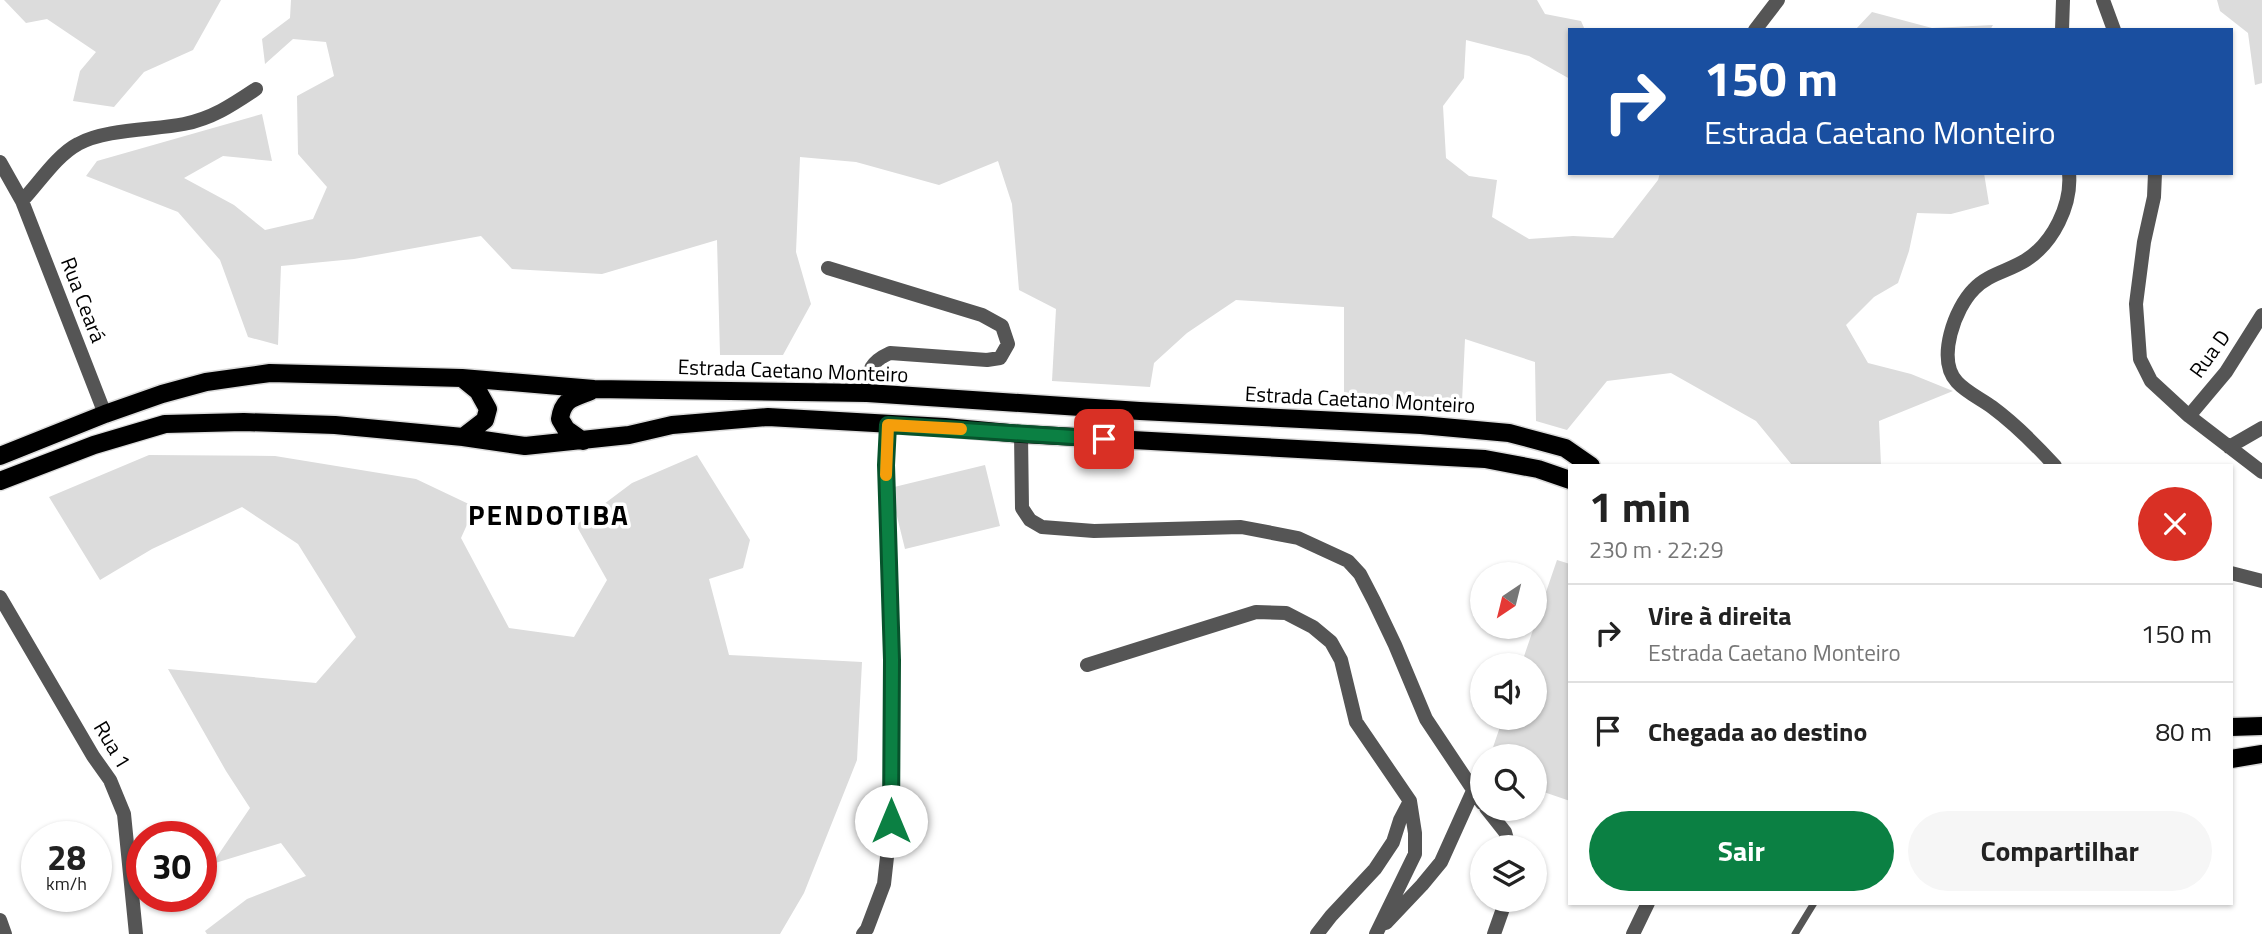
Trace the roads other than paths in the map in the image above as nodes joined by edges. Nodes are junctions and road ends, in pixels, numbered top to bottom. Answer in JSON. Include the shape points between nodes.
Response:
{"nodes":[{"id":1,"x":1778,"y":0,"type":"edge"},
{"id":2,"x":2063,"y":0,"type":"edge"},
{"id":3,"x":2103,"y":0,"type":"edge"},
{"id":4,"x":1757,"y":28,"type":"edge"},
{"id":5,"x":2062,"y":28,"type":"edge"},
{"id":6,"x":2113,"y":28,"type":"edge"},
{"id":7,"x":256,"y":89,"type":"dead end"},
{"id":8,"x":0,"y":162,"type":"edge"},
{"id":9,"x":2069,"y":175,"type":"edge"},
{"id":10,"x":2155,"y":175,"type":"edge"},
{"id":11,"x":22,"y":201,"type":"junction"},
{"id":12,"x":828,"y":268,"type":"dead end"},
{"id":13,"x":2262,"y":315,"type":"edge"},
{"id":14,"x":462,"y":377,"type":"junction"},
{"id":15,"x":594,"y":390,"type":"junction"},
{"id":16,"x":867,"y":393,"type":"junction"},
{"id":17,"x":105,"y":414,"type":"junction"},
{"id":18,"x":2189,"y":416,"type":"junction"},
{"id":19,"x":888,"y":425,"type":"junction"},
{"id":20,"x":2262,"y":428,"type":"edge"},
{"id":21,"x":1020,"y":435,"type":"junction"},
{"id":22,"x":463,"y":437,"type":"junction"},
{"id":23,"x":583,"y":441,"type":"junction"},
{"id":24,"x":2229,"y":447,"type":"junction"},
{"id":25,"x":0,"y":456,"type":"edge"},
{"id":26,"x":1588,"y":464,"type":"edge"},
{"id":27,"x":2053,"y":464,"type":"edge"},
{"id":28,"x":2262,"y":472,"type":"edge"},
{"id":29,"x":1568,"y":479,"type":"edge"},
{"id":30,"x":0,"y":481,"type":"edge"},
{"id":31,"x":2233,"y":574,"type":"edge"},
{"id":32,"x":2262,"y":582,"type":"edge"},
{"id":33,"x":0,"y":597,"type":"edge"},
{"id":34,"x":1087,"y":665,"type":"dead end"},
{"id":35,"x":2262,"y":726,"type":"edge"},
{"id":36,"x":2233,"y":727,"type":"edge"},
{"id":37,"x":2262,"y":754,"type":"edge"},
{"id":38,"x":2233,"y":759,"type":"edge"},
{"id":39,"x":1470,"y":786,"type":"edge"},
{"id":40,"x":1470,"y":798,"type":"edge"},
{"id":41,"x":1410,"y":801,"type":"junction"},
{"id":42,"x":1647,"y":905,"type":"edge"},
{"id":43,"x":1813,"y":905,"type":"edge"},
{"id":44,"x":1502,"y":912,"type":"edge"},
{"id":45,"x":0,"y":920,"type":"edge"},
{"id":46,"x":1376,"y":933,"type":"edge"},
{"id":47,"x":5,"y":934,"type":"edge"},
{"id":48,"x":136,"y":934,"type":"edge"},
{"id":49,"x":863,"y":934,"type":"edge"},
{"id":50,"x":1317,"y":934,"type":"edge"},
{"id":51,"x":1494,"y":934,"type":"edge"},
{"id":52,"x":1633,"y":934,"type":"edge"},
{"id":53,"x":1795,"y":934,"type":"edge"}],
"edges":[{"from":1,"to":4,"type":"street"},
{"from":2,"to":5,"type":"street"},
{"from":3,"to":6,"type":"street"},
{"from":7,"to":11,"type":"street","via":[[221,113],[79,144],[64,154]]},
{"from":8,"to":11,"type":"street","name":"Rua Ceará"},
{"from":9,"to":27,"type":"street","via":[[2070,188],[2058,225],[2043,246],[1975,287],[1959,308],[1950,336],[1948,366],[1957,382],[2031,440]]},
{"from":10,"to":18,"type":"street","via":[[2136,304],[2140,359],[2151,381]]},
{"from":11,"to":17,"type":"street","name":"Rua Ceará"},
{"from":12,"to":16,"type":"street","via":[[982,315],[1002,326],[1008,344],[1000,358],[988,360],[890,353],[877,359],[869,370]]},
{"from":13,"to":18,"type":"street","name":"Rua D"},
{"from":14,"to":15,"type":"main road","name":"Estrada Caetano Monteiro"},
{"from":14,"to":17,"type":"main road","name":"Estrada Caetano Monteiro","via":[[270,373],[206,382]]},
{"from":14,"to":22,"type":"main road","via":[[478,391],[488,409],[485,420]]},
{"from":15,"to":16,"type":"main road","name":"Estrada Caetano Monteiro"},
{"from":15,"to":23,"type":"main road","via":[[569,399],[562,407],[560,419],[566,429]]},
{"from":16,"to":26,"type":"main road","name":"Estrada Caetano Monteiro","via":[[1510,433],[1565,448]]},
{"from":17,"to":25,"type":"main road","name":"Estrada Caetano Monteiro"},
{"from":18,"to":24,"type":"street"},
{"from":19,"to":21,"type":"main road"},
{"from":19,"to":23,"type":"main road","via":[[768,417],[673,425]]},
{"from":19,"to":49,"type":"street","via":[[891,821],[884,884]]},
{"from":20,"to":24,"type":"street"},
{"from":21,"to":29,"type":"main road","via":[[1485,459]]},
{"from":21,"to":39,"type":"street","via":[[1022,508],[1042,527],[1094,531],[1241,527],[1298,538],[1348,561],[1374,601],[1426,719]]},
{"from":22,"to":23,"type":"main road","via":[[525,446]]},
{"from":22,"to":30,"type":"main road","via":[[335,425],[165,425],[94,445]]},
{"from":24,"to":28,"type":"street"},
{"from":31,"to":32,"type":"street"},
{"from":33,"to":48,"type":"street","name":"Rua 1","via":[[110,780],[124,814]]},
{"from":34,"to":41,"type":"street","via":[[1256,612],[1286,613],[1313,626],[1331,642],[1341,660],[1356,722]]},
{"from":35,"to":36,"type":"main road"},
{"from":37,"to":38,"type":"main road"},
{"from":40,"to":46,"type":"street","via":[[1441,862]]},
{"from":41,"to":46,"type":"street","via":[[1415,855]]},
{"from":41,"to":50,"type":"street","via":[[1393,842],[1375,869]]},
{"from":42,"to":52,"type":"street"},
{"from":43,"to":53,"type":"lane"},
{"from":44,"to":51,"type":"street"},
{"from":45,"to":47,"type":"street"}]}
